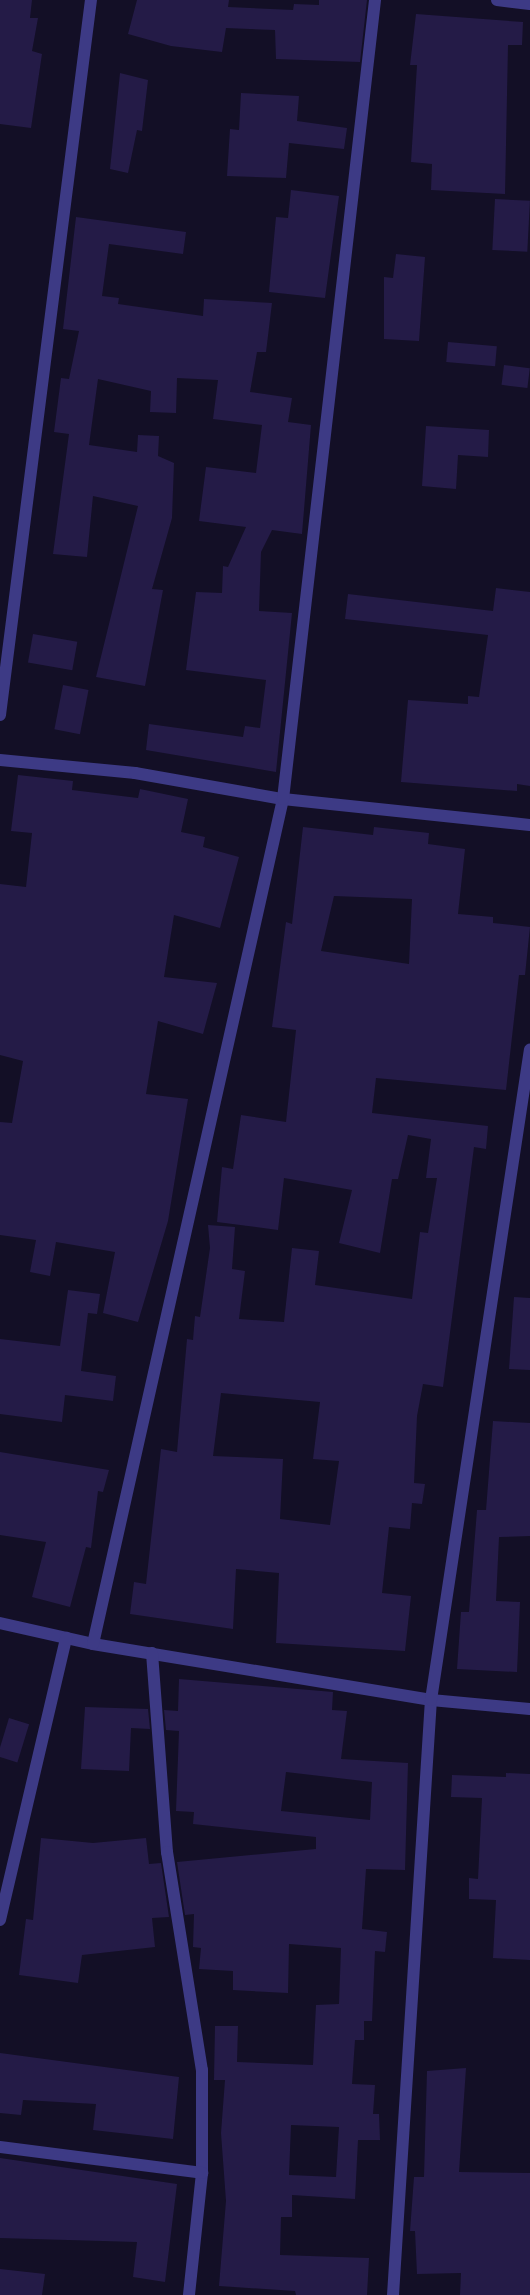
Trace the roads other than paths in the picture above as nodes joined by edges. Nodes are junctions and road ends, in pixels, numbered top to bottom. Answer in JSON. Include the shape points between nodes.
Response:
{"nodes":[{"id":1,"x":91,"y":0,"type":"edge"},
{"id":2,"x":375,"y":0,"type":"edge"},
{"id":3,"x":497,"y":0,"type":"edge"},
{"id":4,"x":530,"y":4,"type":"edge"},
{"id":5,"x":0,"y":715,"type":"edge"},
{"id":6,"x":0,"y":760,"type":"edge"},
{"id":7,"x":283,"y":799,"type":"junction"},
{"id":8,"x":530,"y":825,"type":"edge"},
{"id":9,"x":530,"y":1049,"type":"edge"},
{"id":10,"x":0,"y":1623,"type":"edge"},
{"id":11,"x":66,"y":1638,"type":"junction"},
{"id":12,"x":93,"y":1644,"type":"junction"},
{"id":13,"x":152,"y":1653,"type":"junction"},
{"id":14,"x":431,"y":1700,"type":"junction"},
{"id":15,"x":530,"y":1709,"type":"edge"},
{"id":16,"x":0,"y":1920,"type":"edge"},
{"id":17,"x":0,"y":2147,"type":"edge"},
{"id":18,"x":202,"y":2173,"type":"junction"},
{"id":19,"x":188,"y":2295,"type":"edge"},
{"id":20,"x":393,"y":2295,"type":"edge"}],
"edges":[{"from":1,"to":5,"type":"street"},
{"from":2,"to":7,"type":"street"},
{"from":3,"to":4,"type":"street"},
{"from":6,"to":7,"type":"street","via":[[135,773]]},
{"from":7,"to":8,"type":"street"},
{"from":7,"to":12,"type":"street"},
{"from":9,"to":14,"type":"street"},
{"from":10,"to":11,"type":"street"},
{"from":11,"to":12,"type":"street"},
{"from":11,"to":16,"type":"street"},
{"from":12,"to":13,"type":"street"},
{"from":13,"to":14,"type":"street"},
{"from":13,"to":18,"type":"street","via":[[167,1852],[202,2070]]},
{"from":14,"to":15,"type":"street"},
{"from":14,"to":20,"type":"street"},
{"from":17,"to":18,"type":"street"},
{"from":18,"to":19,"type":"street"}]}
